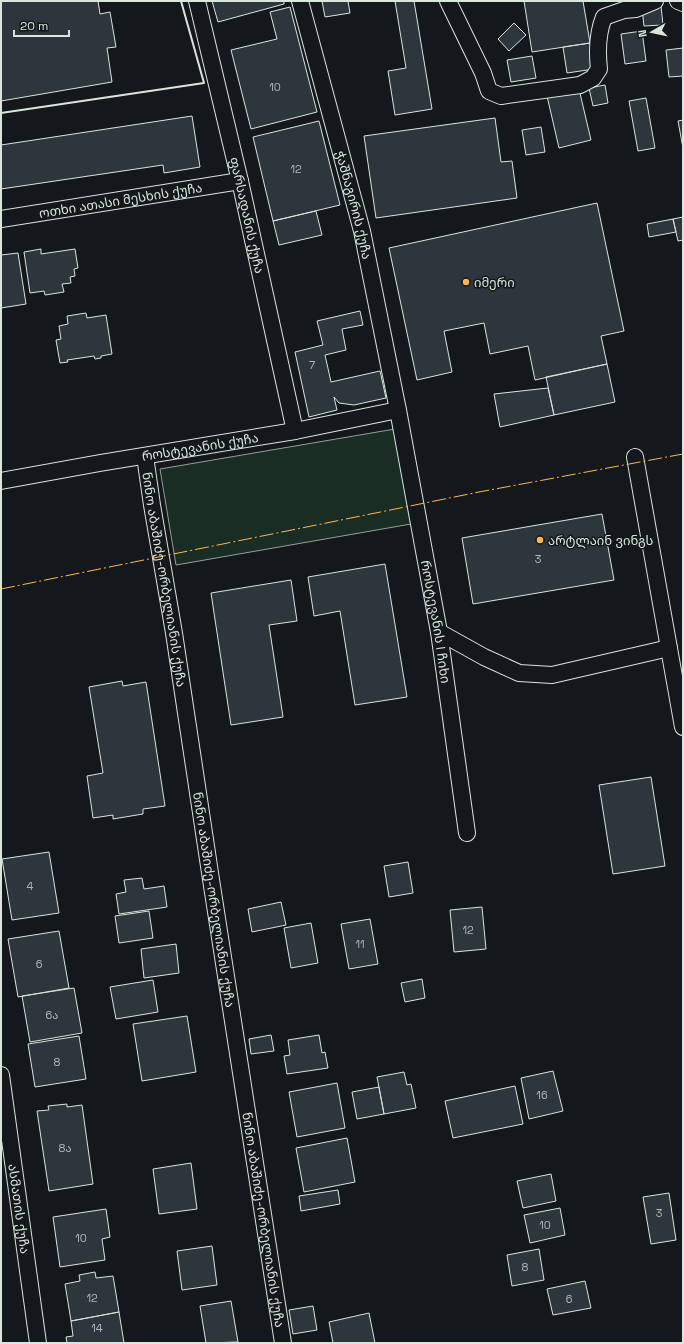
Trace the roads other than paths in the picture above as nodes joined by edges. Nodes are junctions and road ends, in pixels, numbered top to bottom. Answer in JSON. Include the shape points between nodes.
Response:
{"nodes":[{"id":1,"x":197,"y":1,"type":"edge"},
{"id":2,"x":300,"y":1,"type":"edge"},
{"id":3,"x":448,"y":1,"type":"edge"},
{"id":4,"x":655,"y":1,"type":"edge"},
{"id":5,"x":678,"y":1,"type":"edge"},
{"id":6,"x":683,"y":3,"type":"edge"},
{"id":7,"x":620,"y":6,"type":"edge"},
{"id":8,"x":240,"y":181,"type":"junction"},
{"id":9,"x":1,"y":219,"type":"edge"},
{"id":10,"x":398,"y":410,"type":"junction"},
{"id":11,"x":295,"y":431,"type":"junction"},
{"id":12,"x":145,"y":456,"type":"junction"},
{"id":13,"x":636,"y":457,"type":"dead end"},
{"id":14,"x":1,"y":480,"type":"edge"},
{"id":15,"x":439,"y":632,"type":"junction"},
{"id":16,"x":669,"y":648,"type":"junction"},
{"id":17,"x":683,"y":727,"type":"edge"},
{"id":18,"x":467,"y":833,"type":"dead end"},
{"id":19,"x":1,"y":1075,"type":"edge"},
{"id":20,"x":38,"y":1343,"type":"edge"},
{"id":21,"x":283,"y":1343,"type":"edge"}],
"edges":[{"from":1,"to":8,"type":"street","name":"ფარსადანის ქუჩა"},
{"from":2,"to":10,"type":"street","name":"ჭაშნაგირის ქუჩა","via":[[362,231]]},
{"from":3,"to":7,"type":"street","via":[[483,73],[489,91],[501,96],[580,85],[593,78],[599,69],[597,51],[604,17]]},
{"from":4,"to":7,"type":"street","via":[[636,9]]},
{"from":5,"to":6,"type":"street"},
{"from":8,"to":9,"type":"street","name":"ოთხი ათასი მესხის ქუჩა"},
{"from":8,"to":11,"type":"street","name":"ფარსადანის ქუჩა"},
{"from":10,"to":11,"type":"street","name":"როსტევანის ქუჩა"},
{"from":10,"to":15,"type":"street","name":"როსტევანის I ჩიხი"},
{"from":11,"to":12,"type":"street","name":"როსტევანის ქუჩა"},
{"from":12,"to":14,"type":"street","name":"როსტევანის ქუჩა"},
{"from":12,"to":21,"type":"street","name":"ნინო აბაშიძე-ორბელიანის ქუჩა"},
{"from":13,"to":16,"type":"street"},
{"from":15,"to":16,"type":"street","via":[[519,673],[552,675]]},
{"from":15,"to":18,"type":"street","name":"როსტევანის I ჩიხი"},
{"from":16,"to":17,"type":"street"},
{"from":19,"to":20,"type":"street","name":"ასმათის ქუჩა"}]}
